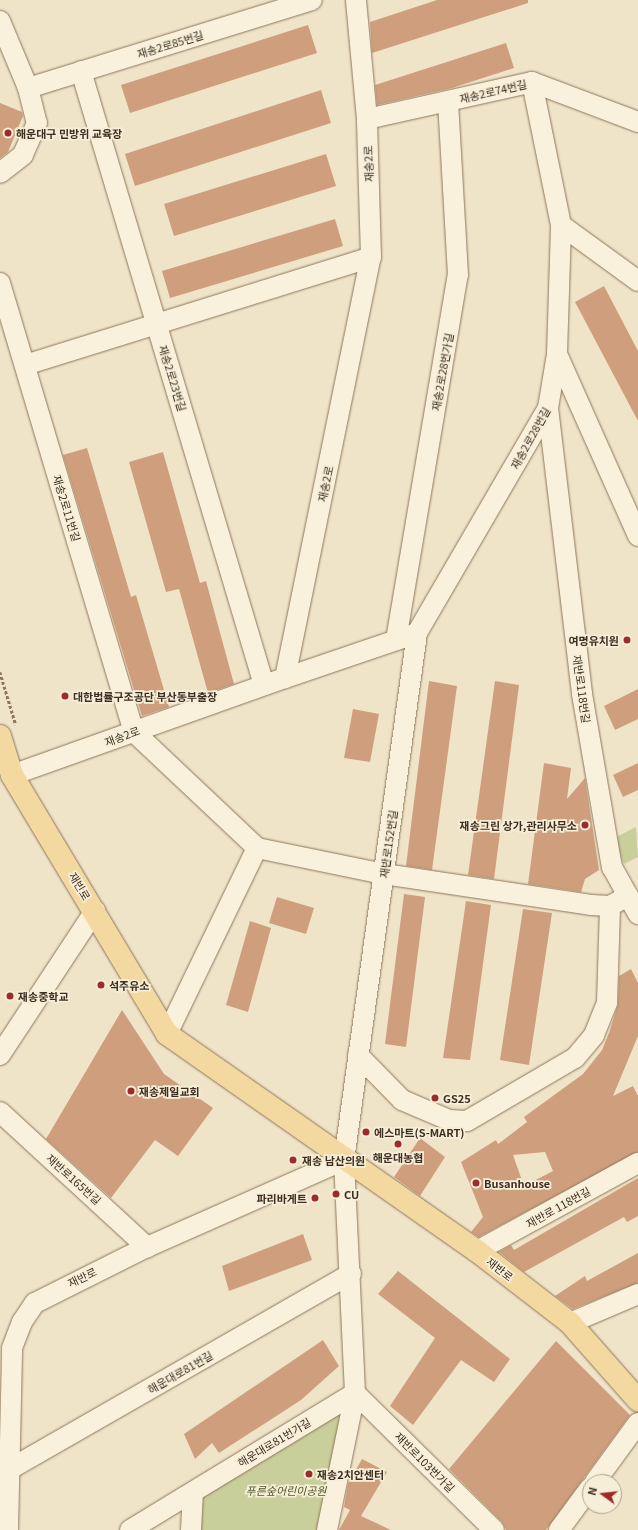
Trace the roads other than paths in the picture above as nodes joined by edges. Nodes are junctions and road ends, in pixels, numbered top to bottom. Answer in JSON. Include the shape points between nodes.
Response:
{"nodes":[{"id":1,"x":312,"y":0,"type":"edge"},
{"id":2,"x":356,"y":0,"type":"edge"},
{"id":3,"x":0,"y":21,"type":"edge"},
{"id":4,"x":81,"y":71,"type":"junction"},
{"id":5,"x":532,"y":82,"type":"junction"},
{"id":6,"x":28,"y":88,"type":"junction"},
{"id":7,"x":448,"y":101,"type":"junction"},
{"id":8,"x":367,"y":119,"type":"junction"},
{"id":9,"x":638,"y":122,"type":"edge"},
{"id":10,"x":2,"y":169,"type":"edge"},
{"id":11,"x":561,"y":225,"type":"junction"},
{"id":12,"x":371,"y":257,"type":"junction"},
{"id":13,"x":638,"y":281,"type":"edge"},
{"id":14,"x":0,"y":284,"type":"edge"},
{"id":15,"x":156,"y":324,"type":"junction"},
{"id":16,"x":557,"y":354,"type":"junction"},
{"id":17,"x":25,"y":365,"type":"junction"},
{"id":18,"x":548,"y":408,"type":"junction"},
{"id":19,"x":638,"y":536,"type":"edge"},
{"id":20,"x":417,"y":633,"type":"junction"},
{"id":21,"x":396,"y":640,"type":"junction"},
{"id":22,"x":285,"y":678,"type":"junction"},
{"id":23,"x":264,"y":685,"type":"junction"},
{"id":24,"x":8,"y":732,"type":"edge"},
{"id":25,"x":134,"y":732,"type":"junction"},
{"id":26,"x":12,"y":775,"type":"junction"},
{"id":27,"x":257,"y":848,"type":"junction"},
{"id":28,"x":384,"y":874,"type":"junction"},
{"id":29,"x":630,"y":889,"type":"edge"},
{"id":30,"x":610,"y":906,"type":"junction"},
{"id":31,"x":95,"y":911,"type":"junction"},
{"id":32,"x":638,"y":914,"type":"edge"},
{"id":33,"x":167,"y":1034,"type":"junction"},
{"id":34,"x":0,"y":1055,"type":"edge"},
{"id":35,"x":358,"y":1055,"type":"junction"},
{"id":36,"x":0,"y":1112,"type":"edge"},
{"id":37,"x":344,"y":1160,"type":"junction"},
{"id":38,"x":638,"y":1163,"type":"edge"},
{"id":39,"x":148,"y":1247,"type":"junction"},
{"id":40,"x":477,"y":1251,"type":"junction"},
{"id":41,"x":351,"y":1274,"type":"junction"},
{"id":42,"x":638,"y":1294,"type":"edge"},
{"id":43,"x":570,"y":1323,"type":"junction"},
{"id":44,"x":355,"y":1393,"type":"junction"},
{"id":45,"x":638,"y":1400,"type":"edge"},
{"id":46,"x":638,"y":1423,"type":"edge"},
{"id":47,"x":0,"y":1450,"type":"edge"},
{"id":48,"x":10,"y":1470,"type":"junction"},
{"id":49,"x":601,"y":1474,"type":"edge"},
{"id":50,"x":193,"y":1492,"type":"junction"},
{"id":51,"x":582,"y":1499,"type":"edge"},
{"id":52,"x":8,"y":1530,"type":"edge"},
{"id":53,"x":130,"y":1530,"type":"edge"},
{"id":54,"x":191,"y":1530,"type":"edge"},
{"id":55,"x":327,"y":1530,"type":"edge"},
{"id":56,"x":494,"y":1530,"type":"edge"},
{"id":57,"x":559,"y":1530,"type":"edge"}],
"edges":[{"from":1,"to":4,"type":"street","name":"재송2로85번길"},
{"from":2,"to":8,"type":"street","name":"재송2로"},
{"from":3,"to":6,"type":"street"},
{"from":4,"to":6,"type":"street","name":"재송2로85번길"},
{"from":4,"to":15,"type":"street","name":"재송2로23번길"},
{"from":5,"to":7,"type":"street","name":"재송2로74번길"},
{"from":5,"to":9,"type":"street","name":"재송2로74번길"},
{"from":5,"to":11,"type":"street","name":"재송2로28번길"},
{"from":6,"to":10,"type":"street","via":[[37,123],[23,155]]},
{"from":7,"to":8,"type":"street","name":"재송2로74번길"},
{"from":7,"to":21,"type":"street","name":"재송2로28번가길","via":[[458,275]]},
{"from":8,"to":12,"type":"street","name":"재송2로"},
{"from":11,"to":13,"type":"street"},
{"from":11,"to":16,"type":"street","name":"재송2로28번길"},
{"from":12,"to":15,"type":"street"},
{"from":12,"to":22,"type":"street","name":"재송2로"},
{"from":14,"to":17,"type":"street","name":"재송2로11번길"},
{"from":15,"to":17,"type":"street"},
{"from":15,"to":23,"type":"street","name":"재송2로23번길"},
{"from":16,"to":18,"type":"street","name":"재송2로28번길"},
{"from":16,"to":19,"type":"street"},
{"from":17,"to":25,"type":"street","name":"재송2로11번길"},
{"from":18,"to":20,"type":"street","name":"재송2로28번길"},
{"from":18,"to":29,"type":"street","name":"재반로118번길","via":[[582,694],[612,867]]},
{"from":20,"to":21,"type":"street"},
{"from":20,"to":28,"type":"street","name":"재반로152번길"},
{"from":21,"to":22,"type":"street"},
{"from":22,"to":23,"type":"street","name":"재송2로"},
{"from":23,"to":25,"type":"street","name":"재송2로"},
{"from":24,"to":26,"type":"main road","name":"재반로"},
{"from":25,"to":26,"type":"street","name":"재송2로"},
{"from":25,"to":27,"type":"street"},
{"from":26,"to":31,"type":"main road","name":"재반로"},
{"from":27,"to":28,"type":"street"},
{"from":27,"to":33,"type":"street"},
{"from":28,"to":30,"type":"street"},
{"from":28,"to":35,"type":"street","name":"재반로152번길"},
{"from":29,"to":30,"type":"street"},
{"from":29,"to":32,"type":"street","name":"재반로118번길"},
{"from":30,"to":35,"type":"street","via":[[607,1003],[594,1035],[575,1058],[467,1121],[449,1120],[402,1100]]},
{"from":31,"to":33,"type":"main road","name":"재반로"},
{"from":31,"to":34,"type":"street"},
{"from":33,"to":37,"type":"main road","name":"재반로"},
{"from":35,"to":37,"type":"street","name":"재반로152번길"},
{"from":36,"to":39,"type":"street","name":"재반로165번길"},
{"from":37,"to":39,"type":"street","name":"재반로"},
{"from":37,"to":40,"type":"main road","name":"재반로"},
{"from":37,"to":41,"type":"street"},
{"from":38,"to":40,"type":"street","name":"재반로 118번길"},
{"from":39,"to":48,"type":"street","name":"재반로","via":[[56,1289],[35,1302],[22,1322],[12,1348]]},
{"from":40,"to":43,"type":"main road","name":"재반로"},
{"from":41,"to":44,"type":"street"},
{"from":41,"to":48,"type":"street","name":"해운대로81번길"},
{"from":42,"to":43,"type":"street"},
{"from":43,"to":45,"type":"main road","name":"재반로"},
{"from":44,"to":50,"type":"street","name":"해운대로81번가길"},
{"from":44,"to":55,"type":"street"},
{"from":44,"to":56,"type":"street","name":"재반로103번가길"},
{"from":46,"to":49,"type":"street"},
{"from":47,"to":48,"type":"street"},
{"from":48,"to":52,"type":"street","name":"재반로"},
{"from":50,"to":53,"type":"street","name":"해운대로81번가길"},
{"from":50,"to":54,"type":"street"},
{"from":51,"to":57,"type":"street"}]}
